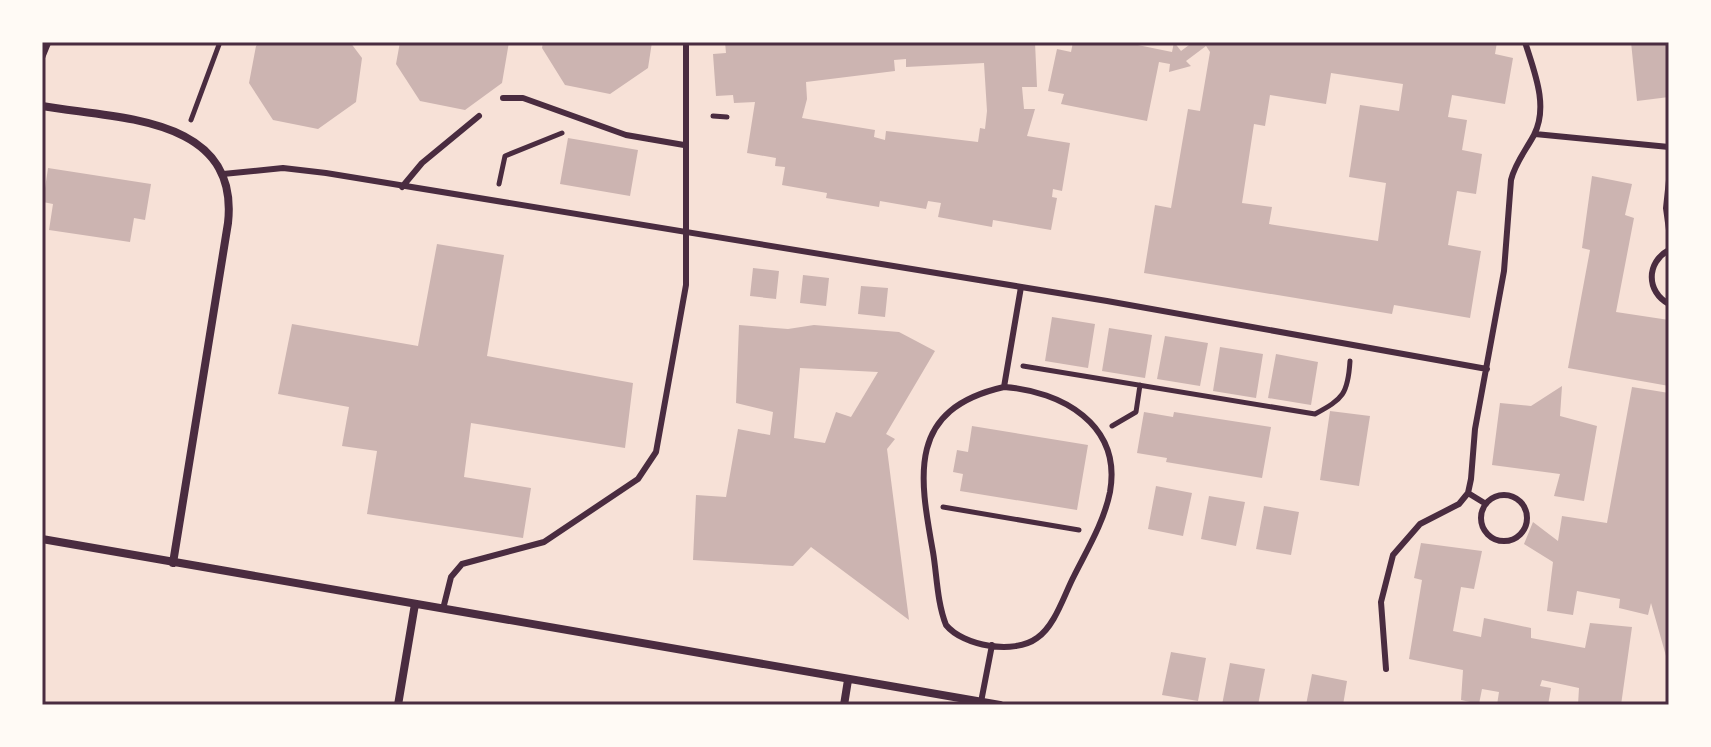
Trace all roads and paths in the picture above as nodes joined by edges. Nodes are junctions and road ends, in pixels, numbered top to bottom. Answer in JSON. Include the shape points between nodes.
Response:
{"nodes":[{"id":1,"x":49,"y":42,"type":"edge"},
{"id":2,"x":220,"y":42,"type":"edge"},
{"id":3,"x":686,"y":42,"type":"edge"},
{"id":4,"x":1525,"y":42,"type":"edge"},
{"id":5,"x":42,"y":59,"type":"edge"},
{"id":6,"x":503,"y":98,"type":"dead end"},
{"id":7,"x":42,"y":106,"type":"edge"},
{"id":8,"x":479,"y":116,"type":"dead end"},
{"id":9,"x":713,"y":116,"type":"dead end"},
{"id":10,"x":727,"y":117,"type":"dead end"},
{"id":11,"x":185,"y":134,"type":"junction"},
{"id":12,"x":1535,"y":134,"type":"junction"},
{"id":13,"x":574,"y":135,"type":"dead end"},
{"id":14,"x":684,"y":145,"type":"junction"},
{"id":15,"x":1669,"y":147,"type":"edge"},
{"id":16,"x":223,"y":174,"type":"junction"},
{"id":17,"x":1669,"y":180,"type":"edge"},
{"id":18,"x":402,"y":187,"type":"junction"},
{"id":19,"x":495,"y":200,"type":"junction"},
{"id":20,"x":1669,"y":230,"type":"edge"},
{"id":21,"x":689,"y":231,"type":"junction"},
{"id":22,"x":1669,"y":250,"type":"edge"},
{"id":23,"x":1021,"y":287,"type":"junction"},
{"id":24,"x":1669,"y":304,"type":"edge"},
{"id":25,"x":1352,"y":344,"type":"junction"},
{"id":26,"x":1006,"y":363,"type":"junction"},
{"id":27,"x":1487,"y":369,"type":"junction"},
{"id":28,"x":1140,"y":385,"type":"junction"},
{"id":29,"x":1004,"y":387,"type":"junction"},
{"id":30,"x":1098,"y":434,"type":"junction"},
{"id":31,"x":1468,"y":493,"type":"junction"},
{"id":32,"x":924,"y":504,"type":"junction"},
{"id":33,"x":1486,"y":504,"type":"junction"},
{"id":34,"x":1096,"y":532,"type":"junction"},
{"id":35,"x":42,"y":539,"type":"edge"},
{"id":36,"x":173,"y":563,"type":"junction"},
{"id":37,"x":415,"y":604,"type":"junction"},
{"id":38,"x":443,"y":609,"type":"junction"},
{"id":39,"x":992,"y":645,"type":"junction"},
{"id":40,"x":1386,"y":669,"type":"dead end"},
{"id":41,"x":848,"y":680,"type":"junction"},
{"id":42,"x":981,"y":702,"type":"junction"},
{"id":43,"x":398,"y":705,"type":"edge"},
{"id":44,"x":844,"y":705,"type":"edge"},
{"id":45,"x":1000,"y":705,"type":"edge"}],
"edges":[{"from":1,"to":5,"type":"path"},
{"from":2,"to":11,"type":"path"},
{"from":3,"to":14,"type":"lane"},
{"from":4,"to":12,"type":"lane","via":[[1541,109]]},
{"from":6,"to":14,"type":"lane","via":[[523,98],[649,142]]},
{"from":7,"to":11,"type":"street"},
{"from":8,"to":18,"type":"lane","via":[[422,163]]},
{"from":9,"to":10,"type":"path"},
{"from":11,"to":16,"type":"street","via":[[208,151]]},
{"from":12,"to":15,"type":"lane"},
{"from":12,"to":27,"type":"lane","via":[[1511,180],[1504,271]]},
{"from":13,"to":19,"type":"path","via":[[560,133],[505,156]]},
{"from":14,"to":21,"type":"lane"},
{"from":16,"to":18,"type":"lane","via":[[283,168]]},
{"from":16,"to":36,"type":"street","via":[[228,223]]},
{"from":17,"to":20,"type":"lane"},
{"from":18,"to":19,"type":"lane"},
{"from":19,"to":21,"type":"lane"},
{"from":21,"to":23,"type":"lane"},
{"from":21,"to":38,"type":"lane","via":[[679,338],[656,452],[647,469],[599,509],[544,542],[462,564],[451,577]]},
{"from":22,"to":24,"type":"lane","via":[[1657,258],[1651,276],[1656,293]]},
{"from":23,"to":25,"type":"lane"},
{"from":23,"to":26,"type":"lane"},
{"from":25,"to":27,"type":"lane"},
{"from":25,"to":28,"type":"path","via":[[1349,382],[1340,400],[1315,414]]},
{"from":26,"to":28,"type":"path"},
{"from":26,"to":29,"type":"lane"},
{"from":27,"to":31,"type":"lane"},
{"from":28,"to":30,"type":"path","via":[[1136,412]]},
{"from":29,"to":30,"type":"lane","via":[[1061,399],[1077,408]]},
{"from":29,"to":32,"type":"lane","via":[[968,401],[936,427],[923,461]]},
{"from":30,"to":34,"type":"lane","via":[[1111,478]]},
{"from":31,"to":33,"type":"lane"},
{"from":31,"to":40,"type":"lane","via":[[1459,504],[1420,524],[1393,555],[1381,602]]},
{"from":32,"to":34,"type":"path"},
{"from":32,"to":39,"type":"lane","via":[[946,625],[959,636]]},
{"from":33,"to":33,"type":"lane","via":[[1481,518],[1490,537],[1512,540],[1524,530],[1525,508],[1514,498],[1499,496]]},
{"from":34,"to":39,"type":"lane","via":[[1046,629],[1025,644]]},
{"from":35,"to":36,"type":"street"},
{"from":36,"to":37,"type":"street"},
{"from":37,"to":38,"type":"street"},
{"from":37,"to":43,"type":"street"},
{"from":38,"to":41,"type":"street"},
{"from":39,"to":42,"type":"lane"},
{"from":41,"to":42,"type":"street"},
{"from":41,"to":44,"type":"street"},
{"from":42,"to":45,"type":"street"}]}
